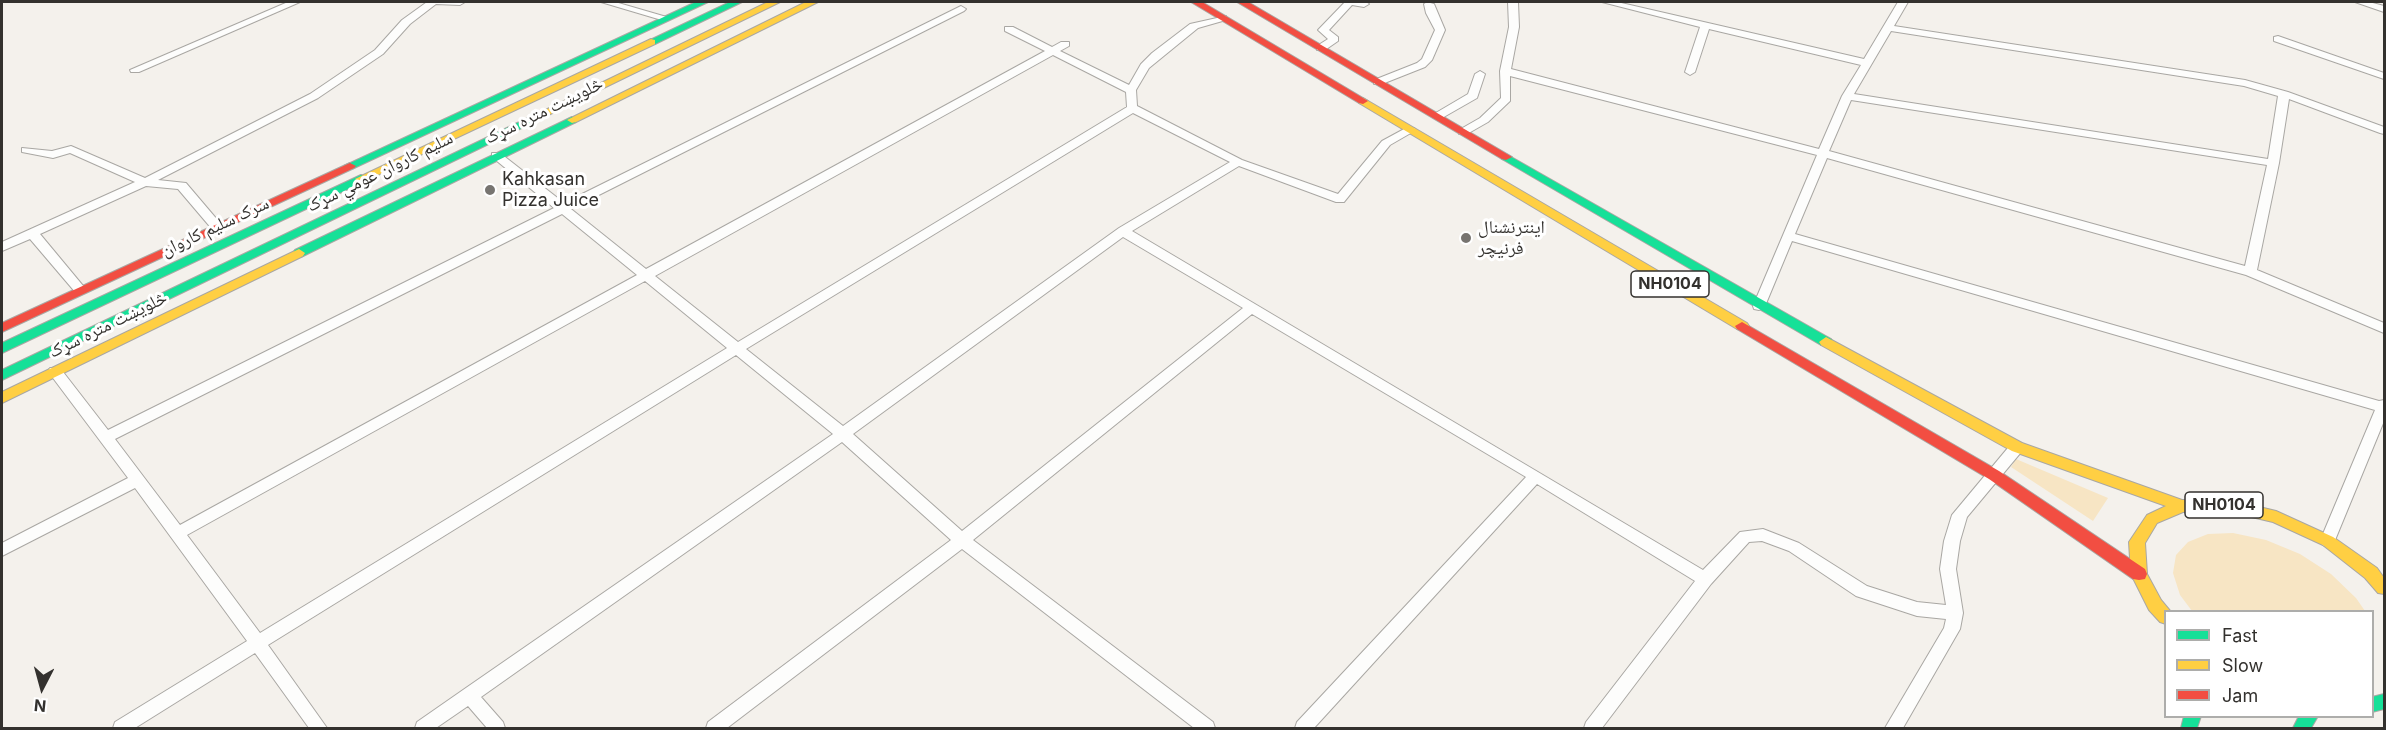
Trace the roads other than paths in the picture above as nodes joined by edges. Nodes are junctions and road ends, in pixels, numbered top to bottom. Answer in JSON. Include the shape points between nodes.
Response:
{"nodes":[{"id":1,"x":295,"y":2,"type":"edge"},
{"id":2,"x":433,"y":2,"type":"edge"},
{"id":3,"x":439,"y":2,"type":"edge"},
{"id":4,"x":460,"y":2,"type":"edge"},
{"id":5,"x":606,"y":2,"type":"edge"},
{"id":6,"x":703,"y":2,"type":"edge"},
{"id":7,"x":737,"y":2,"type":"edge"},
{"id":8,"x":775,"y":2,"type":"edge"},
{"id":9,"x":813,"y":2,"type":"edge"},
{"id":10,"x":1196,"y":2,"type":"edge"},
{"id":11,"x":1242,"y":2,"type":"edge"},
{"id":12,"x":1513,"y":2,"type":"edge"},
{"id":13,"x":1607,"y":2,"type":"edge"},
{"id":14,"x":1903,"y":2,"type":"edge"},
{"id":15,"x":2360,"y":2,"type":"edge"},
{"id":16,"x":1364,"y":4,"type":"dead end"},
{"id":17,"x":1430,"y":4,"type":"dead end"},
{"id":18,"x":961,"y":9,"type":"dead end"},
{"id":19,"x":2385,"y":9,"type":"edge"},
{"id":20,"x":665,"y":18,"type":"junction"},
{"id":21,"x":1223,"y":18,"type":"junction"},
{"id":22,"x":1706,"y":24,"type":"junction"},
{"id":23,"x":1888,"y":28,"type":"junction"},
{"id":24,"x":1008,"y":29,"type":"dead end"},
{"id":25,"x":2278,"y":39,"type":"dead end"},
{"id":26,"x":1065,"y":44,"type":"dead end"},
{"id":27,"x":1321,"y":48,"type":"junction"},
{"id":28,"x":1050,"y":52,"type":"junction"},
{"id":29,"x":1867,"y":63,"type":"junction"},
{"id":30,"x":135,"y":70,"type":"dead end"},
{"id":31,"x":1505,"y":71,"type":"junction"},
{"id":32,"x":1690,"y":72,"type":"dead end"},
{"id":33,"x":1480,"y":74,"type":"dead end"},
{"id":34,"x":2385,"y":76,"type":"edge"},
{"id":35,"x":1378,"y":82,"type":"junction"},
{"id":36,"x":1131,"y":90,"type":"junction"},
{"id":37,"x":2284,"y":94,"type":"junction"},
{"id":38,"x":1847,"y":96,"type":"junction"},
{"id":39,"x":1132,"y":108,"type":"junction"},
{"id":40,"x":1438,"y":116,"type":"junction"},
{"id":41,"x":1410,"y":130,"type":"junction"},
{"id":42,"x":2385,"y":131,"type":"edge"},
{"id":43,"x":1463,"y":132,"type":"junction"},
{"id":44,"x":26,"y":150,"type":"dead end"},
{"id":45,"x":1823,"y":153,"type":"junction"},
{"id":46,"x":496,"y":155,"type":"junction"},
{"id":47,"x":1238,"y":162,"type":"junction"},
{"id":48,"x":2273,"y":164,"type":"junction"},
{"id":49,"x":146,"y":182,"type":"junction"},
{"id":50,"x":561,"y":207,"type":"junction"},
{"id":51,"x":216,"y":226,"type":"junction"},
{"id":52,"x":1123,"y":231,"type":"junction"},
{"id":53,"x":33,"y":234,"type":"junction"},
{"id":54,"x":1790,"y":236,"type":"junction"},
{"id":55,"x":2,"y":247,"type":"edge"},
{"id":56,"x":2250,"y":272,"type":"junction"},
{"id":57,"x":644,"y":274,"type":"junction"},
{"id":58,"x":80,"y":290,"type":"junction"},
{"id":59,"x":1759,"y":306,"type":"junction"},
{"id":60,"x":1251,"y":308,"type":"junction"},
{"id":61,"x":2,"y":328,"type":"edge"},
{"id":62,"x":2385,"y":328,"type":"edge"},
{"id":63,"x":2,"y":348,"type":"edge"},
{"id":64,"x":736,"y":348,"type":"junction"},
{"id":65,"x":55,"y":371,"type":"junction"},
{"id":66,"x":2,"y":375,"type":"edge"},
{"id":67,"x":2,"y":398,"type":"edge"},
{"id":68,"x":2384,"y":407,"type":"edge"},
{"id":69,"x":843,"y":434,"type":"junction"},
{"id":70,"x":105,"y":438,"type":"junction"},
{"id":71,"x":2017,"y":447,"type":"junction"},
{"id":72,"x":1994,"y":475,"type":"junction"},
{"id":73,"x":1536,"y":476,"type":"junction"},
{"id":74,"x":137,"y":480,"type":"junction"},
{"id":75,"x":2182,"y":506,"type":"junction"},
{"id":76,"x":178,"y":533,"type":"junction"},
{"id":77,"x":962,"y":540,"type":"junction"},
{"id":78,"x":2328,"y":541,"type":"junction"},
{"id":79,"x":2,"y":550,"type":"edge"},
{"id":80,"x":2139,"y":574,"type":"junction"},
{"id":81,"x":1705,"y":579,"type":"junction"},
{"id":82,"x":2385,"y":588,"type":"edge"},
{"id":83,"x":2155,"y":605,"type":"junction"},
{"id":84,"x":1955,"y":613,"type":"junction"},
{"id":85,"x":2164,"y":615,"type":"edge"},
{"id":86,"x":2164,"y":625,"type":"edge"},
{"id":87,"x":257,"y":645,"type":"junction"},
{"id":88,"x":469,"y":695,"type":"junction"},
{"id":89,"x":121,"y":729,"type":"edge"},
{"id":90,"x":319,"y":729,"type":"edge"},
{"id":91,"x":423,"y":729,"type":"edge"},
{"id":92,"x":497,"y":729,"type":"edge"},
{"id":93,"x":714,"y":729,"type":"edge"},
{"id":94,"x":1207,"y":729,"type":"edge"},
{"id":95,"x":1303,"y":729,"type":"edge"},
{"id":96,"x":1593,"y":729,"type":"edge"},
{"id":97,"x":1894,"y":729,"type":"edge"}],
"edges":[{"from":1,"to":30,"type":"street"},
{"from":2,"to":49,"type":"street","via":[[406,22],[379,52],[314,96]]},
{"from":3,"to":4,"type":"street"},
{"from":5,"to":20,"type":"street"},
{"from":6,"to":20,"type":"main road","name":"څلویښت متره سړک"},
{"from":7,"to":63,"type":"main road","name":"سرک سلیم کاروان"},
{"from":8,"to":66,"type":"main road","name":"سلیم کاروان عومي سړک"},
{"from":9,"to":46,"type":"main road","name":"څلویښت متره سړک"},
{"from":10,"to":21,"type":"main road","number":"NH0104"},
{"from":11,"to":27,"type":"main road","number":"NH0104"},
{"from":12,"to":31,"type":"street","via":[[1514,27]]},
{"from":13,"to":22,"type":"street"},
{"from":14,"to":23,"type":"street"},
{"from":15,"to":19,"type":"street"},
{"from":16,"to":27,"type":"street","via":[[1350,2],[1323,30],[1334,39]]},
{"from":17,"to":35,"type":"street","via":[[1440,30],[1427,60]]},
{"from":18,"to":50,"type":"street"},
{"from":20,"to":51,"type":"main road","name":"څلویښت متره سړک"},
{"from":21,"to":36,"type":"street","via":[[1186,31],[1145,66]]},
{"from":21,"to":41,"type":"main road","number":"NH0104"},
{"from":22,"to":29,"type":"street"},
{"from":22,"to":32,"type":"street"},
{"from":23,"to":29,"type":"street"},
{"from":23,"to":37,"type":"street","via":[[2244,83]]},
{"from":24,"to":28,"type":"street"},
{"from":25,"to":34,"type":"street"},
{"from":26,"to":28,"type":"street"},
{"from":27,"to":35,"type":"main road","number":"NH0104"},
{"from":28,"to":36,"type":"street"},
{"from":28,"to":57,"type":"street"},
{"from":29,"to":38,"type":"street"},
{"from":31,"to":43,"type":"street","via":[[1504,104]]},
{"from":31,"to":45,"type":"street"},
{"from":33,"to":40,"type":"street","via":[[1473,96]]},
{"from":35,"to":40,"type":"main road","number":"NH0104"},
{"from":36,"to":39,"type":"street"},
{"from":37,"to":42,"type":"street"},
{"from":37,"to":48,"type":"street"},
{"from":38,"to":45,"type":"street"},
{"from":38,"to":48,"type":"street"},
{"from":39,"to":47,"type":"street"},
{"from":39,"to":64,"type":"street"},
{"from":40,"to":43,"type":"main road","number":"NH0104"},
{"from":41,"to":47,"type":"street","via":[[1386,143],[1340,199]]},
{"from":41,"to":72,"type":"main road","number":"NH0104"},
{"from":43,"to":59,"type":"main road","number":"NH0104"},
{"from":44,"to":49,"type":"street","via":[[53,155],[71,149]]},
{"from":45,"to":54,"type":"street"},
{"from":45,"to":56,"type":"street"},
{"from":46,"to":50,"type":"street"},
{"from":46,"to":65,"type":"main road","name":"څلویښت متره سړک"},
{"from":47,"to":52,"type":"street"},
{"from":48,"to":56,"type":"street"},
{"from":49,"to":51,"type":"street","via":[[182,186]]},
{"from":49,"to":53,"type":"street"},
{"from":50,"to":57,"type":"street"},
{"from":50,"to":70,"type":"street"},
{"from":51,"to":58,"type":"main road","name":"څلویښت متره سړک"},
{"from":52,"to":60,"type":"street"},
{"from":52,"to":69,"type":"street"},
{"from":53,"to":55,"type":"street"},
{"from":53,"to":58,"type":"street"},
{"from":54,"to":59,"type":"street"},
{"from":54,"to":68,"type":"street"},
{"from":56,"to":62,"type":"street"},
{"from":57,"to":64,"type":"street"},
{"from":57,"to":76,"type":"street"},
{"from":58,"to":61,"type":"main road","name":"څلویښت متره سړک"},
{"from":59,"to":71,"type":"main road","number":"NH0104"},
{"from":60,"to":73,"type":"street"},
{"from":60,"to":77,"type":"street"},
{"from":64,"to":69,"type":"street"},
{"from":64,"to":87,"type":"street"},
{"from":65,"to":67,"type":"main road","name":"څلویښت متره سړک"},
{"from":65,"to":70,"type":"street"},
{"from":68,"to":78,"type":"street"},
{"from":69,"to":77,"type":"street"},
{"from":69,"to":88,"type":"street"},
{"from":70,"to":74,"type":"street"},
{"from":71,"to":72,"type":"street"},
{"from":71,"to":75,"type":"main road","number":"NH0104"},
{"from":72,"to":80,"type":"main road","number":"NH0104"},
{"from":72,"to":84,"type":"street","via":[[1960,515],[1952,541],[1948,569]]},
{"from":73,"to":81,"type":"street"},
{"from":73,"to":95,"type":"street"},
{"from":74,"to":76,"type":"street"},
{"from":74,"to":79,"type":"street"},
{"from":75,"to":78,"type":"main road","number":"NH0104","via":[[2226,505],[2276,517]]},
{"from":75,"to":80,"type":"main road","number":"NH0104","via":[[2152,519],[2137,542]]},
{"from":76,"to":87,"type":"street"},
{"from":77,"to":93,"type":"street"},
{"from":77,"to":94,"type":"street"},
{"from":78,"to":82,"type":"main road","number":"NH0104"},
{"from":80,"to":83,"type":"main road","number":"NH0104"},
{"from":81,"to":84,"type":"street","via":[[1745,536],[1763,535],[1794,547],[1862,591],[1917,609]]},
{"from":81,"to":96,"type":"street"},
{"from":83,"to":85,"type":"main road","number":"NH0104"},
{"from":83,"to":86,"type":"main road"},
{"from":84,"to":97,"type":"street","via":[[1952,630]]},
{"from":87,"to":89,"type":"street"},
{"from":87,"to":90,"type":"street"},
{"from":88,"to":91,"type":"street"},
{"from":88,"to":92,"type":"street"}]}
